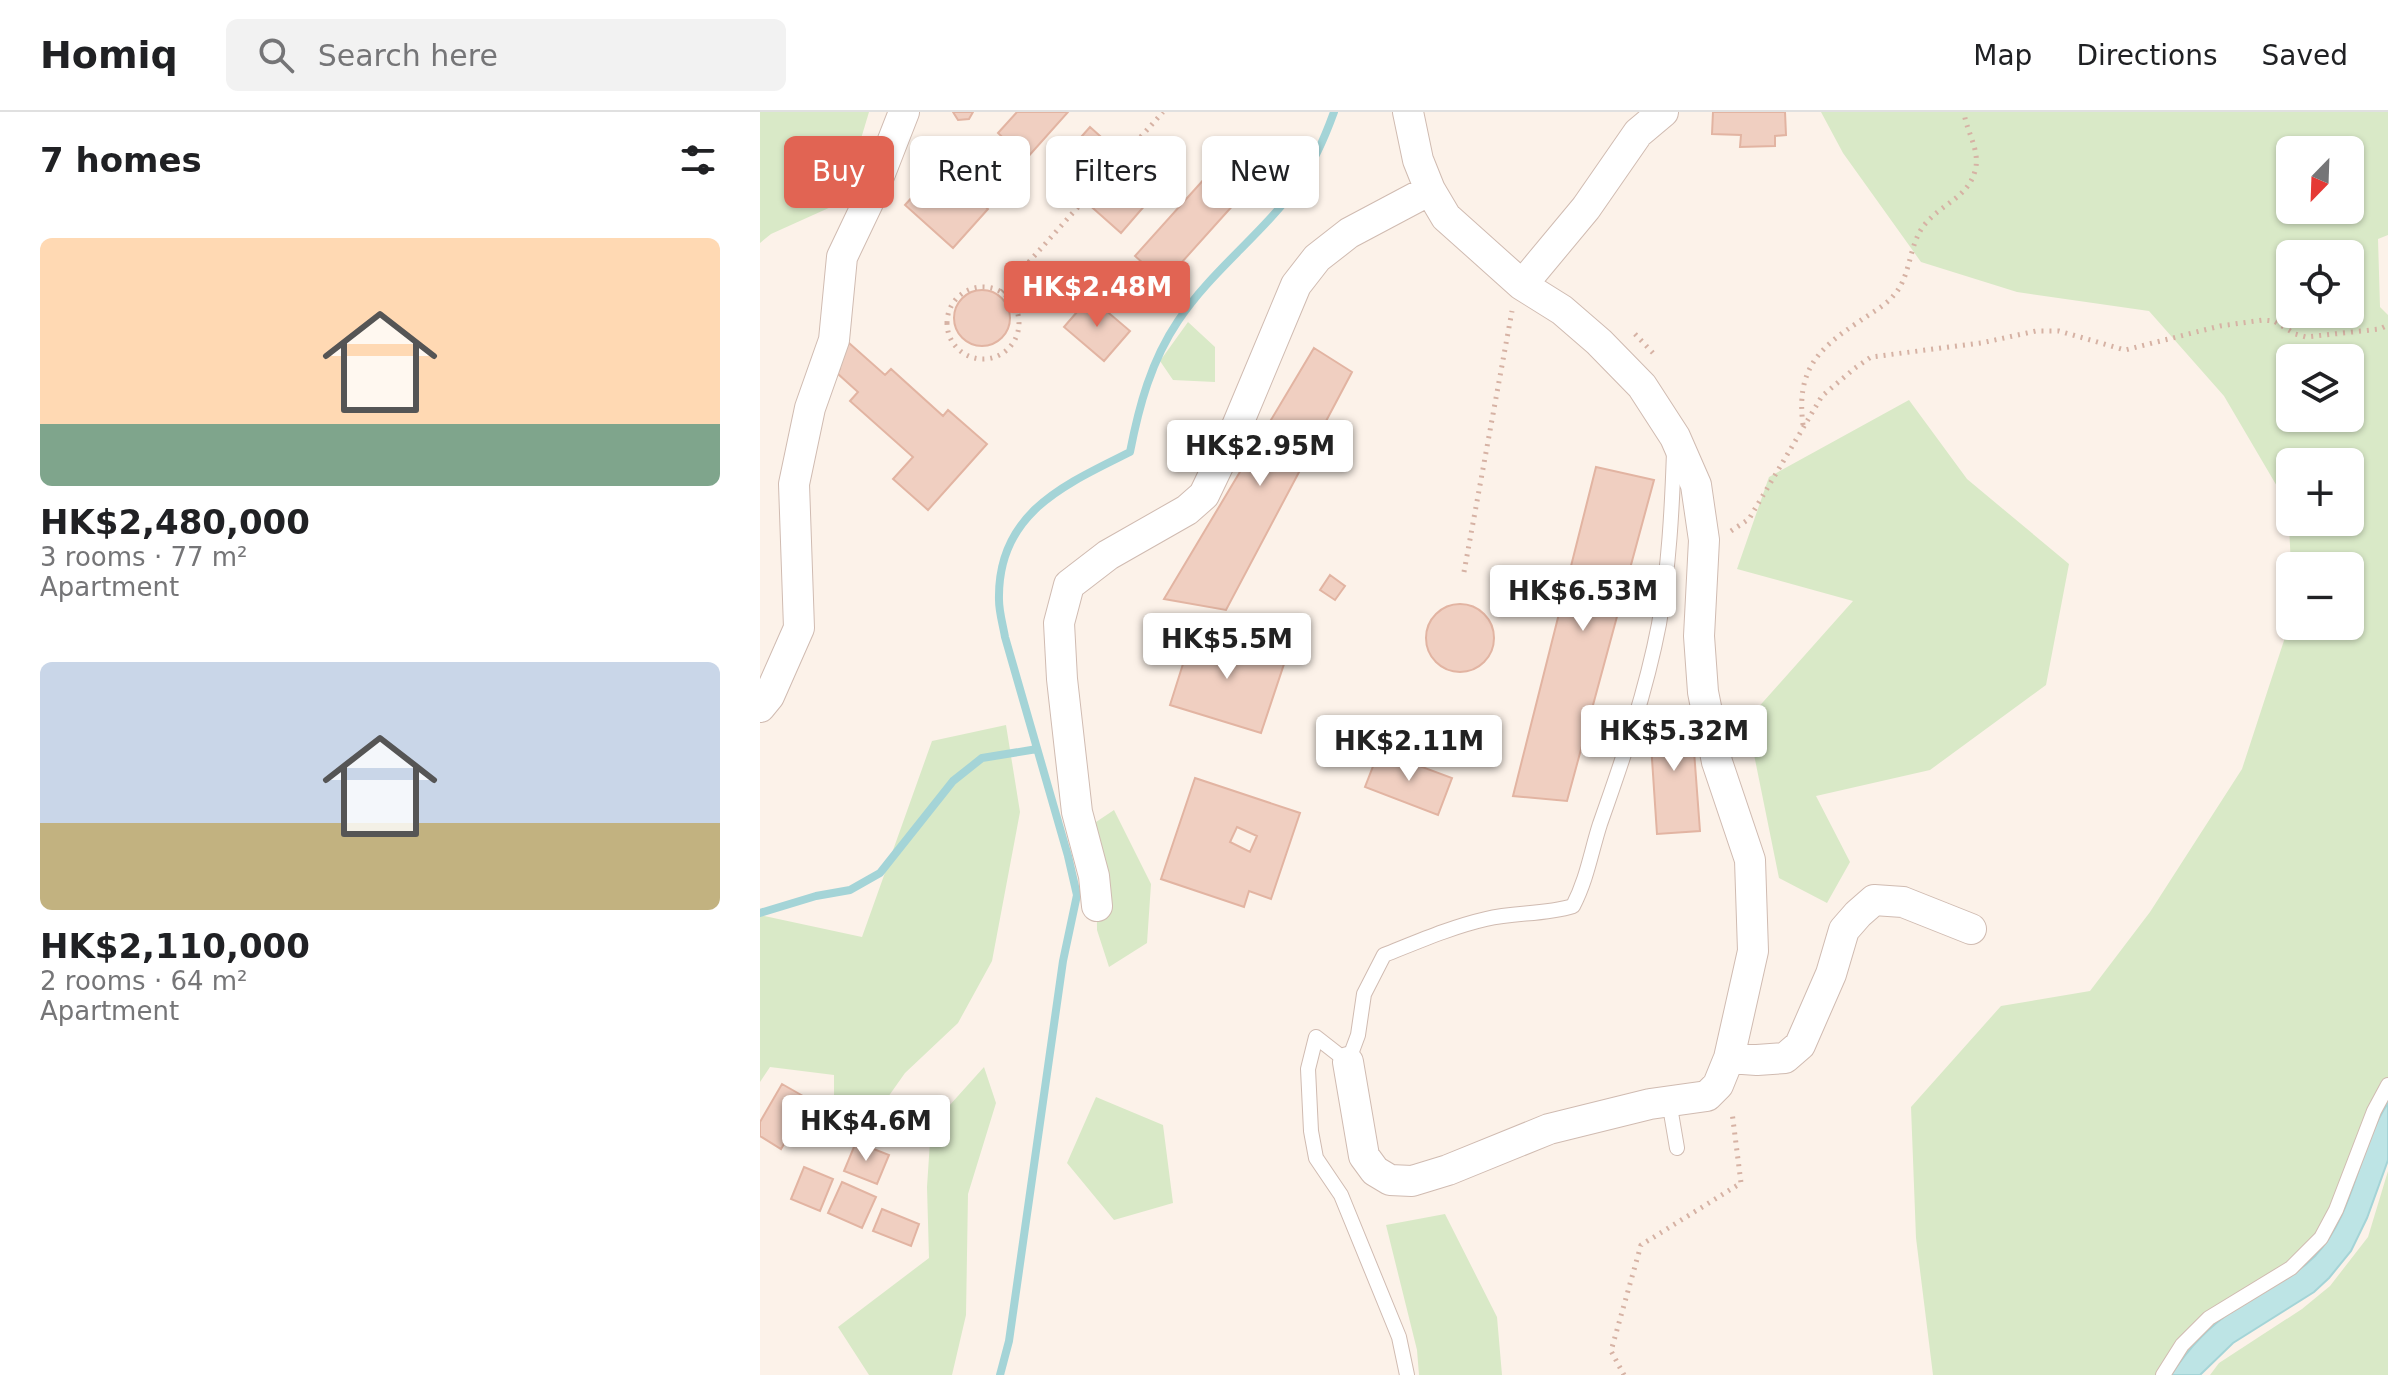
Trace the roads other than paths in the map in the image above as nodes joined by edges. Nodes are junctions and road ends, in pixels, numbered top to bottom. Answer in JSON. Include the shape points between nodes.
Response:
{"nodes":[{"id":1,"x":904,"y":112,"type":"edge"},
{"id":2,"x":1408,"y":112,"type":"edge"},
{"id":3,"x":1663,"y":112,"type":"edge"},
{"id":4,"x":1430,"y":190,"type":"junction"},
{"id":5,"x":1518,"y":294,"type":"junction"},
{"id":6,"x":1675,"y":437,"type":"junction"},
{"id":7,"x":760,"y":707,"type":"edge"},
{"id":8,"x":1097,"y":906,"type":"dead end"},
{"id":9,"x":1971,"y":929,"type":"dead end"},
{"id":10,"x":1729,"y":1058,"type":"junction"},
{"id":11,"x":1348,"y":1062,"type":"junction"},
{"id":12,"x":2388,"y":1085,"type":"edge"},
{"id":13,"x":1669,"y":1101,"type":"junction"},
{"id":14,"x":1677,"y":1148,"type":"dead end"},
{"id":15,"x":1407,"y":1375,"type":"edge"},
{"id":16,"x":2163,"y":1375,"type":"edge"}],
"edges":[{"from":1,"to":7,"type":"street","via":[[842,257],[834,340],[810,408],[794,484],[799,628]]},
{"from":2,"to":4,"type":"street"},
{"from":3,"to":5,"type":"street","via":[[1638,133]]},
{"from":4,"to":5,"type":"street","via":[[1446,217]]},
{"from":4,"to":8,"type":"street","via":[[1349,233],[1317,258],[1296,285],[1204,495],[1069,585],[1059,623],[1062,679],[1077,812]]},
{"from":5,"to":6,"type":"street","via":[[1562,310],[1599,342],[1642,386]]},
{"from":6,"to":10,"type":"street","via":[[1696,485],[1704,540],[1699,636],[1703,692],[1717,762],[1750,860],[1753,951]]},
{"from":6,"to":11,"type":"lane","via":[[1659,626],[1585,884],[1573,906],[1552,913],[1487,918],[1384,955],[1364,994]]},
{"from":9,"to":10,"type":"street","via":[[1903,902],[1874,900],[1844,930],[1800,1045],[1785,1058]]},
{"from":10,"to":13,"type":"street","via":[[1718,1085],[1707,1096]]},
{"from":11,"to":13,"type":"street","via":[[1364,1156],[1390,1180],[1412,1181],[1549,1129]]},
{"from":11,"to":15,"type":"lane","via":[[1316,1037],[1308,1069],[1316,1158],[1341,1195],[1399,1337]]},
{"from":12,"to":16,"type":"lane","via":[[2321,1238],[2291,1268],[2209,1318],[2182,1345]]},
{"from":13,"to":14,"type":"lane"}]}
